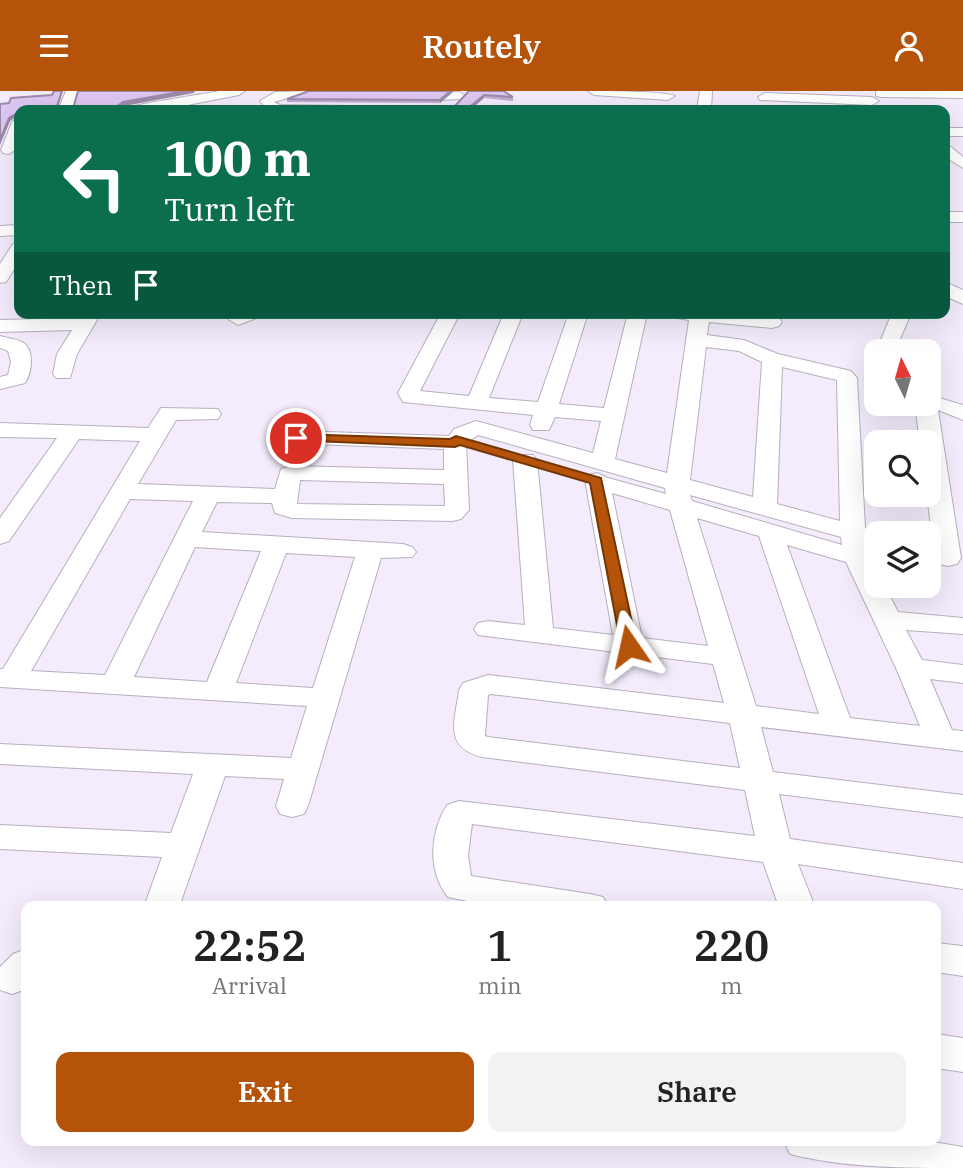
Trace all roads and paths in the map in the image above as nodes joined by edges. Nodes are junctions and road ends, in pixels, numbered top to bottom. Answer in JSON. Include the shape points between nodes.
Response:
{"nodes":[{"id":1,"x":238,"y":91,"type":"edge"},
{"id":2,"x":306,"y":91,"type":"edge"},
{"id":3,"x":594,"y":91,"type":"edge"},
{"id":4,"x":601,"y":91,"type":"edge"},
{"id":5,"x":462,"y":94,"type":"edge"},
{"id":6,"x":668,"y":94,"type":"edge"},
{"id":7,"x":963,"y":94,"type":"edge"},
{"id":8,"x":198,"y":95,"type":"edge"},
{"id":9,"x":395,"y":97,"type":"edge"},
{"id":10,"x":876,"y":99,"type":"edge"},
{"id":11,"x":763,"y":100,"type":"edge"},
{"id":12,"x":160,"y":105,"type":"edge"},
{"id":13,"x":270,"y":105,"type":"edge"},
{"id":14,"x":14,"y":126,"type":"edge"},
{"id":15,"x":9,"y":150,"type":"edge"},
{"id":16,"x":14,"y":256,"type":"edge"},
{"id":17,"x":0,"y":278,"type":"edge"},
{"id":18,"x":14,"y":310,"type":"edge"},
{"id":19,"x":89,"y":319,"type":"edge"},
{"id":20,"x":448,"y":319,"type":"edge"},
{"id":21,"x":511,"y":319,"type":"edge"},
{"id":22,"x":577,"y":319,"type":"edge"},
{"id":23,"x":637,"y":319,"type":"edge"},
{"id":24,"x":700,"y":319,"type":"edge"},
{"id":25,"x":745,"y":319,"type":"edge"},
{"id":26,"x":900,"y":319,"type":"edge"},
{"id":27,"x":772,"y":322,"type":"dead end"},
{"id":28,"x":0,"y":325,"type":"edge"},
{"id":29,"x":891,"y":339,"type":"edge"},
{"id":30,"x":698,"y":340,"type":"junction"},
{"id":31,"x":0,"y":342,"type":"edge"},
{"id":32,"x":772,"y":359,"type":"junction"},
{"id":33,"x":63,"y":374,"type":"dead end"},
{"id":34,"x":0,"y":383,"type":"edge"},
{"id":35,"x":942,"y":403,"type":"edge"},
{"id":36,"x":476,"y":404,"type":"junction"},
{"id":37,"x":546,"y":410,"type":"junction"},
{"id":38,"x":963,"y":413,"type":"edge"},
{"id":39,"x":210,"y":414,"type":"dead end"},
{"id":40,"x":615,"y":416,"type":"junction"},
{"id":41,"x":930,"y":417,"type":"edge"},
{"id":42,"x":0,"y":430,"type":"edge"},
{"id":43,"x":73,"y":432,"type":"junction"},
{"id":44,"x":155,"y":435,"type":"junction"},
{"id":45,"x":296,"y":438,"type":"dead end"},
{"id":46,"x":455,"y":441,"type":"junction"},
{"id":47,"x":530,"y":452,"type":"junction"},
{"id":48,"x":599,"y":472,"type":"junction"},
{"id":49,"x":457,"y":477,"type":"junction"},
{"id":50,"x":122,"y":491,"type":"junction"},
{"id":51,"x":208,"y":494,"type":"junction"},
{"id":52,"x":679,"y":494,"type":"junction"},
{"id":53,"x":272,"y":496,"type":"dead end"},
{"id":54,"x":8,"y":513,"type":"edge"},
{"id":55,"x":767,"y":520,"type":"junction"},
{"id":56,"x":0,"y":536,"type":"edge"},
{"id":57,"x":187,"y":540,"type":"junction"},
{"id":58,"x":862,"y":543,"type":"edge"},
{"id":59,"x":276,"y":546,"type":"junction"},
{"id":60,"x":370,"y":551,"type":"junction"},
{"id":61,"x":403,"y":552,"type":"dead end"},
{"id":62,"x":947,"y":557,"type":"edge"},
{"id":63,"x":888,"y":619,"type":"junction"},
{"id":64,"x":963,"y":626,"type":"edge"},
{"id":65,"x":488,"y":629,"type":"dead end"},
{"id":66,"x":540,"y":635,"type":"junction"},
{"id":67,"x":629,"y":646,"type":"junction"},
{"id":68,"x":723,"y":656,"type":"junction"},
{"id":69,"x":911,"y":668,"type":"junction"},
{"id":70,"x":963,"y":674,"type":"edge"},
{"id":71,"x":6,"y":678,"type":"edge"},
{"id":72,"x":115,"y":685,"type":"junction"},
{"id":73,"x":218,"y":692,"type":"junction"},
{"id":74,"x":323,"y":698,"type":"junction"},
{"id":75,"x":743,"y":715,"type":"junction"},
{"id":76,"x":838,"y":726,"type":"junction"},
{"id":77,"x":952,"y":739,"type":"edge"},
{"id":78,"x":0,"y":754,"type":"edge"},
{"id":79,"x":213,"y":763,"type":"junction"},
{"id":80,"x":302,"y":769,"type":"junction"},
{"id":81,"x":760,"y":781,"type":"junction"},
{"id":82,"x":292,"y":806,"type":"dead end"},
{"id":83,"x":963,"y":806,"type":"edge"},
{"id":84,"x":0,"y":837,"type":"edge"},
{"id":85,"x":182,"y":846,"type":"junction"},
{"id":86,"x":776,"y":851,"type":"junction"},
{"id":87,"x":963,"y":876,"type":"edge"},
{"id":88,"x":164,"y":901,"type":"edge"},
{"id":89,"x":549,"y":901,"type":"edge"},
{"id":90,"x":795,"y":901,"type":"edge"},
{"id":91,"x":941,"y":958,"type":"edge"},
{"id":92,"x":963,"y":961,"type":"edge"},
{"id":93,"x":941,"y":1052,"type":"edge"},
{"id":94,"x":963,"y":1055,"type":"edge"},
{"id":95,"x":849,"y":1146,"type":"edge"},
{"id":96,"x":934,"y":1156,"type":"edge"}],
"edges":[{"from":1,"to":8,"type":"street"},
{"from":2,"to":13,"type":"street","via":[[275,96],[267,100]]},
{"from":3,"to":4,"type":"street"},
{"from":4,"to":6,"type":"street"},
{"from":5,"to":9,"type":"street"},
{"from":7,"to":10,"type":"street"},
{"from":8,"to":12,"type":"street"},
{"from":10,"to":11,"type":"street"},
{"from":14,"to":15,"type":"street"},
{"from":16,"to":17,"type":"street"},
{"from":18,"to":28,"type":"street"},
{"from":19,"to":28,"type":"street"},
{"from":19,"to":33,"type":"street","via":[[67,354]]},
{"from":20,"to":36,"type":"street","via":[[409,393],[420,399]]},
{"from":21,"to":36,"type":"street"},
{"from":22,"to":37,"type":"street"},
{"from":23,"to":40,"type":"street"},
{"from":24,"to":30,"type":"street"},
{"from":25,"to":27,"type":"street"},
{"from":26,"to":29,"type":"street"},
{"from":30,"to":32,"type":"street","via":[[744,346]]},
{"from":30,"to":52,"type":"street"},
{"from":31,"to":34,"type":"street","via":[[17,347],[21,362],[18,379]]},
{"from":32,"to":55,"type":"street"},
{"from":32,"to":58,"type":"street","via":[[847,378]]},
{"from":35,"to":38,"type":"street"},
{"from":36,"to":37,"type":"street"},
{"from":37,"to":40,"type":"street"},
{"from":37,"to":47,"type":"street"},
{"from":39,"to":44,"type":"street","via":[[169,413]]},
{"from":40,"to":48,"type":"street"},
{"from":41,"to":62,"type":"street"},
{"from":42,"to":43,"type":"street"},
{"from":43,"to":44,"type":"street"},
{"from":43,"to":54,"type":"street"},
{"from":44,"to":50,"type":"street"},
{"from":45,"to":46,"type":"street"},
{"from":46,"to":47,"type":"street"},
{"from":46,"to":49,"type":"street"},
{"from":47,"to":48,"type":"street"},
{"from":47,"to":66,"type":"street"},
{"from":48,"to":52,"type":"street"},
{"from":48,"to":67,"type":"street"},
{"from":49,"to":49,"type":"street","via":[[457,510],[449,515],[284,508],[292,473]]},
{"from":50,"to":51,"type":"street"},
{"from":50,"to":71,"type":"street"},
{"from":51,"to":53,"type":"street"},
{"from":51,"to":57,"type":"street"},
{"from":52,"to":55,"type":"street"},
{"from":52,"to":68,"type":"street"},
{"from":54,"to":56,"type":"street"},
{"from":55,"to":58,"type":"street"},
{"from":55,"to":76,"type":"street"},
{"from":57,"to":59,"type":"street"},
{"from":57,"to":72,"type":"street"},
{"from":58,"to":63,"type":"street"},
{"from":59,"to":60,"type":"street"},
{"from":59,"to":73,"type":"street"},
{"from":60,"to":61,"type":"street"},
{"from":60,"to":74,"type":"street"},
{"from":63,"to":64,"type":"street"},
{"from":63,"to":69,"type":"street"},
{"from":65,"to":66,"type":"street"},
{"from":66,"to":67,"type":"street"},
{"from":67,"to":68,"type":"street"},
{"from":68,"to":75,"type":"street"},
{"from":69,"to":70,"type":"street"},
{"from":69,"to":77,"type":"street"},
{"from":71,"to":72,"type":"street"},
{"from":72,"to":73,"type":"street"},
{"from":73,"to":74,"type":"street"},
{"from":74,"to":80,"type":"street"},
{"from":75,"to":76,"type":"street"},
{"from":75,"to":81,"type":"street"},
{"from":75,"to":81,"type":"street","via":[[488,684],[474,690],[469,737],[482,747]]},
{"from":76,"to":77,"type":"street"},
{"from":78,"to":79,"type":"street"},
{"from":79,"to":80,"type":"street"},
{"from":79,"to":85,"type":"street"},
{"from":80,"to":82,"type":"street"},
{"from":81,"to":83,"type":"street"},
{"from":81,"to":86,"type":"street"},
{"from":84,"to":85,"type":"street"},
{"from":85,"to":88,"type":"street"},
{"from":86,"to":87,"type":"street"},
{"from":86,"to":89,"type":"street","via":[[459,813],[452,881],[460,888]]},
{"from":86,"to":90,"type":"street"},
{"from":91,"to":92,"type":"street"},
{"from":93,"to":94,"type":"street"},
{"from":95,"to":96,"type":"street"}]}
